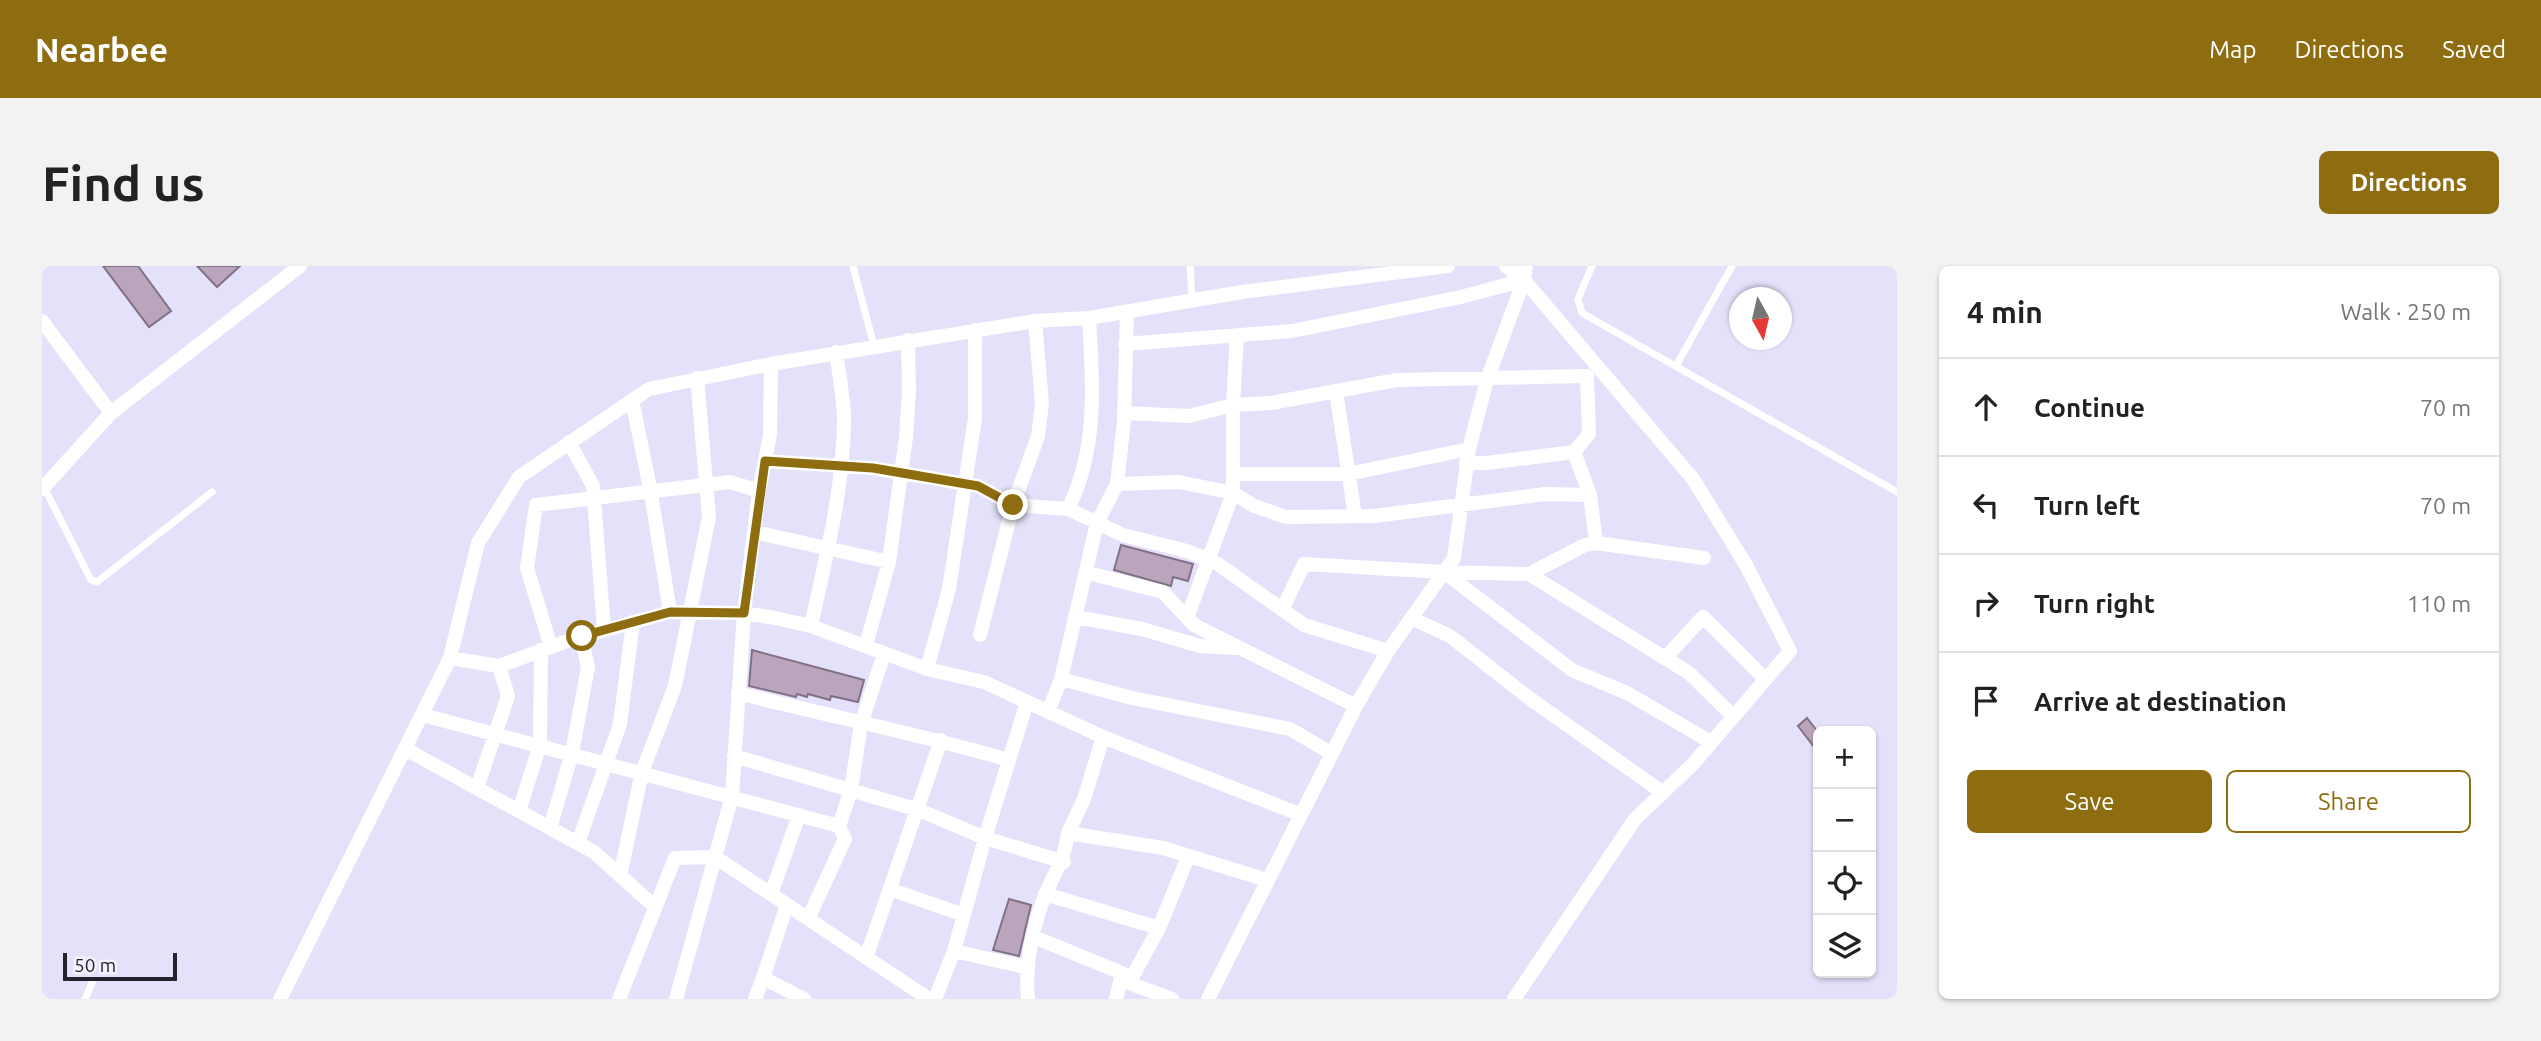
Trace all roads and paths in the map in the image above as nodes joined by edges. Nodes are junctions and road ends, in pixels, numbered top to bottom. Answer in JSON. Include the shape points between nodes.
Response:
{"nodes":[{"id":1,"x":300,"y":266,"type":"edge"},
{"id":2,"x":853,"y":266,"type":"edge"},
{"id":3,"x":1191,"y":266,"type":"edge"},
{"id":4,"x":1448,"y":266,"type":"edge"},
{"id":5,"x":1506,"y":266,"type":"edge"},
{"id":6,"x":1592,"y":266,"type":"edge"},
{"id":7,"x":1732,"y":266,"type":"edge"},
{"id":8,"x":1525,"y":273,"type":"edge"},
{"id":9,"x":1192,"y":302,"type":"junction"},
{"id":10,"x":1127,"y":312,"type":"junction"},
{"id":11,"x":1089,"y":318,"type":"junction"},
{"id":12,"x":42,"y":321,"type":"edge"},
{"id":13,"x":1035,"y":321,"type":"junction"},
{"id":14,"x":975,"y":330,"type":"junction"},
{"id":15,"x":1237,"y":335,"type":"junction"},
{"id":16,"x":908,"y":340,"type":"junction"},
{"id":17,"x":1125,"y":344,"type":"junction"},
{"id":18,"x":874,"y":346,"type":"junction"},
{"id":19,"x":836,"y":352,"type":"junction"},
{"id":20,"x":771,"y":364,"type":"junction"},
{"id":21,"x":1676,"y":366,"type":"junction"},
{"id":22,"x":697,"y":378,"type":"junction"},
{"id":23,"x":1487,"y":380,"type":"junction"},
{"id":24,"x":1336,"y":391,"type":"junction"},
{"id":25,"x":632,"y":400,"type":"junction"},
{"id":26,"x":1233,"y":405,"type":"junction"},
{"id":27,"x":111,"y":413,"type":"junction"},
{"id":28,"x":1124,"y":413,"type":"junction"},
{"id":29,"x":569,"y":442,"type":"junction"},
{"id":30,"x":1574,"y":452,"type":"junction"},
{"id":31,"x":1468,"y":456,"type":"junction"},
{"id":32,"x":765,"y":461,"type":"junction"},
{"id":33,"x":842,"y":466,"type":"junction"},
{"id":34,"x":899,"y":474,"type":"junction"},
{"id":35,"x":1234,"y":474,"type":"junction"},
{"id":36,"x":1348,"y":474,"type":"junction"},
{"id":37,"x":964,"y":484,"type":"junction"},
{"id":38,"x":1117,"y":484,"type":"junction"},
{"id":39,"x":707,"y":485,"type":"junction"},
{"id":40,"x":43,"y":488,"type":"edge"},
{"id":41,"x":759,"y":491,"type":"junction"},
{"id":42,"x":212,"y":492,"type":"dead end"},
{"id":43,"x":1897,"y":492,"type":"edge"},
{"id":44,"x":651,"y":493,"type":"junction"},
{"id":45,"x":1233,"y":493,"type":"junction"},
{"id":46,"x":1590,"y":495,"type":"junction"},
{"id":47,"x":593,"y":499,"type":"junction"},
{"id":48,"x":1462,"y":504,"type":"junction"},
{"id":49,"x":1013,"y":505,"type":"junction"},
{"id":50,"x":1068,"y":509,"type":"junction"},
{"id":51,"x":1355,"y":516,"type":"junction"},
{"id":52,"x":1097,"y":523,"type":"junction"},
{"id":53,"x":754,"y":533,"type":"junction"},
{"id":54,"x":1596,"y":543,"type":"junction"},
{"id":55,"x":828,"y":547,"type":"junction"},
{"id":56,"x":1704,"y":558,"type":"dead end"},
{"id":57,"x":1210,"y":560,"type":"junction"},
{"id":58,"x":890,"y":562,"type":"junction"},
{"id":59,"x":1444,"y":572,"type":"junction"},
{"id":60,"x":1087,"y":573,"type":"junction"},
{"id":61,"x":1529,"y":574,"type":"junction"},
{"id":62,"x":1282,"y":610,"type":"junction"},
{"id":63,"x":670,"y":612,"type":"junction"},
{"id":64,"x":744,"y":613,"type":"junction"},
{"id":65,"x":688,"y":614,"type":"junction"},
{"id":66,"x":1076,"y":617,"type":"junction"},
{"id":67,"x":1187,"y":618,"type":"junction"},
{"id":68,"x":1411,"y":618,"type":"junction"},
{"id":69,"x":633,"y":622,"type":"junction"},
{"id":70,"x":811,"y":626,"type":"junction"},
{"id":71,"x":604,"y":630,"type":"junction"},
{"id":72,"x":980,"y":635,"type":"dead end"},
{"id":73,"x":582,"y":636,"type":"junction"},
{"id":74,"x":866,"y":645,"type":"junction"},
{"id":75,"x":546,"y":648,"type":"junction"},
{"id":76,"x":1245,"y":649,"type":"junction"},
{"id":77,"x":1388,"y":651,"type":"junction"},
{"id":78,"x":884,"y":654,"type":"junction"},
{"id":79,"x":1666,"y":657,"type":"junction"},
{"id":80,"x":450,"y":658,"type":"junction"},
{"id":81,"x":499,"y":666,"type":"junction"},
{"id":82,"x":927,"y":669,"type":"junction"},
{"id":83,"x":1061,"y":679,"type":"junction"},
{"id":84,"x":1765,"y":679,"type":"junction"},
{"id":85,"x":738,"y":693,"type":"junction"},
{"id":86,"x":1027,"y":702,"type":"junction"},
{"id":87,"x":1356,"y":706,"type":"junction"},
{"id":88,"x":1048,"y":712,"type":"junction"},
{"id":89,"x":423,"y":715,"type":"junction"},
{"id":90,"x":1733,"y":716,"type":"junction"},
{"id":91,"x":861,"y":724,"type":"junction"},
{"id":92,"x":496,"y":733,"type":"junction"},
{"id":93,"x":1102,"y":737,"type":"junction"},
{"id":94,"x":942,"y":740,"type":"junction"},
{"id":95,"x":1711,"y":742,"type":"junction"},
{"id":96,"x":540,"y":745,"type":"junction"},
{"id":97,"x":407,"y":750,"type":"junction"},
{"id":98,"x":572,"y":753,"type":"junction"},
{"id":99,"x":1331,"y":753,"type":"junction"},
{"id":100,"x":734,"y":755,"type":"junction"},
{"id":101,"x":1009,"y":760,"type":"junction"},
{"id":102,"x":607,"y":763,"type":"junction"},
{"id":103,"x":642,"y":772,"type":"junction"},
{"id":104,"x":477,"y":788,"type":"junction"},
{"id":105,"x":851,"y":790,"type":"junction"},
{"id":106,"x":1662,"y":792,"type":"junction"},
{"id":107,"x":732,"y":796,"type":"junction"},
{"id":108,"x":919,"y":810,"type":"junction"},
{"id":109,"x":519,"y":811,"type":"junction"},
{"id":110,"x":1299,"y":814,"type":"junction"},
{"id":111,"x":799,"y":815,"type":"junction"},
{"id":112,"x":839,"y":826,"type":"junction"},
{"id":113,"x":550,"y":828,"type":"junction"},
{"id":114,"x":1068,"y":833,"type":"junction"},
{"id":115,"x":985,"y":838,"type":"junction"},
{"id":116,"x":578,"y":843,"type":"junction"},
{"id":117,"x":715,"y":857,"type":"junction"},
{"id":118,"x":1188,"y":857,"type":"junction"},
{"id":119,"x":1064,"y":862,"type":"junction"},
{"id":120,"x":620,"y":876,"type":"junction"},
{"id":121,"x":1267,"y":880,"type":"junction"},
{"id":122,"x":892,"y":890,"type":"junction"},
{"id":123,"x":771,"y":894,"type":"junction"},
{"id":124,"x":1045,"y":894,"type":"junction"},
{"id":125,"x":787,"y":905,"type":"junction"},
{"id":126,"x":654,"y":906,"type":"junction"},
{"id":127,"x":964,"y":915,"type":"junction"},
{"id":128,"x":808,"y":919,"type":"junction"},
{"id":129,"x":1159,"y":928,"type":"junction"},
{"id":130,"x":1034,"y":937,"type":"junction"},
{"id":131,"x":954,"y":950,"type":"junction"},
{"id":132,"x":866,"y":958,"type":"junction"},
{"id":133,"x":1026,"y":967,"type":"junction"},
{"id":134,"x":763,"y":978,"type":"junction"},
{"id":135,"x":1125,"y":978,"type":"junction"},
{"id":136,"x":93,"y":981,"type":"dead end"},
{"id":137,"x":85,"y":999,"type":"edge"},
{"id":138,"x":280,"y":999,"type":"edge"},
{"id":139,"x":619,"y":999,"type":"edge"},
{"id":140,"x":676,"y":999,"type":"edge"},
{"id":141,"x":755,"y":999,"type":"edge"},
{"id":142,"x":804,"y":999,"type":"edge"},
{"id":143,"x":929,"y":999,"type":"edge"},
{"id":144,"x":935,"y":999,"type":"edge"},
{"id":145,"x":1028,"y":999,"type":"edge"},
{"id":146,"x":1116,"y":999,"type":"edge"},
{"id":147,"x":1172,"y":999,"type":"edge"},
{"id":148,"x":1208,"y":999,"type":"edge"},
{"id":149,"x":1514,"y":999,"type":"edge"}],
"edges":[{"from":1,"to":27,"type":"street"},
{"from":2,"to":18,"type":"lane"},
{"from":3,"to":9,"type":"lane"},
{"from":4,"to":9,"type":"street"},
{"from":5,"to":8,"type":"street"},
{"from":6,"to":21,"type":"lane","via":[[1578,299],[1582,313]]},
{"from":7,"to":21,"type":"lane"},
{"from":8,"to":15,"type":"street","via":[[1461,297],[1292,331]]},
{"from":8,"to":23,"type":"street"},
{"from":8,"to":84,"type":"street","via":[[1693,479],[1739,554],[1790,651]]},
{"from":9,"to":10,"type":"street"},
{"from":10,"to":11,"type":"street"},
{"from":10,"to":17,"type":"street"},
{"from":11,"to":13,"type":"street"},
{"from":11,"to":50,"type":"street","via":[[1090,440],[1077,493]]},
{"from":12,"to":27,"type":"street"},
{"from":13,"to":14,"type":"street"},
{"from":13,"to":49,"type":"street","via":[[1042,403],[1038,436]]},
{"from":14,"to":16,"type":"street"},
{"from":14,"to":37,"type":"street","via":[[975,418]]},
{"from":15,"to":17,"type":"street"},
{"from":15,"to":26,"type":"street"},
{"from":16,"to":18,"type":"street"},
{"from":16,"to":34,"type":"street","via":[[909,391]]},
{"from":17,"to":28,"type":"street"},
{"from":18,"to":19,"type":"street"},
{"from":19,"to":20,"type":"street"},
{"from":19,"to":33,"type":"street","via":[[844,415]]},
{"from":20,"to":22,"type":"street"},
{"from":20,"to":32,"type":"street"},
{"from":21,"to":43,"type":"lane"},
{"from":22,"to":25,"type":"street","via":[[649,389]]},
{"from":22,"to":39,"type":"street"},
{"from":23,"to":24,"type":"street","via":[[1397,380]]},
{"from":23,"to":30,"type":"street","via":[[1587,376],[1589,434]]},
{"from":23,"to":31,"type":"street"},
{"from":24,"to":26,"type":"street"},
{"from":24,"to":36,"type":"street"},
{"from":25,"to":29,"type":"street"},
{"from":25,"to":44,"type":"street"},
{"from":26,"to":28,"type":"street","via":[[1189,416]]},
{"from":26,"to":35,"type":"street"},
{"from":27,"to":40,"type":"street"},
{"from":28,"to":38,"type":"street"},
{"from":29,"to":47,"type":"street","via":[[593,486]]},
{"from":29,"to":80,"type":"street","via":[[519,477],[478,544]]},
{"from":30,"to":31,"type":"street","via":[[1487,463]]},
{"from":30,"to":46,"type":"street"},
{"from":31,"to":36,"type":"street"},
{"from":31,"to":48,"type":"street"},
{"from":32,"to":33,"type":"street"},
{"from":32,"to":41,"type":"street"},
{"from":33,"to":34,"type":"street"},
{"from":33,"to":55,"type":"street"},
{"from":34,"to":37,"type":"street"},
{"from":34,"to":58,"type":"street"},
{"from":35,"to":36,"type":"street"},
{"from":35,"to":45,"type":"street"},
{"from":36,"to":51,"type":"street"},
{"from":37,"to":49,"type":"street","via":[[978,486]]},
{"from":37,"to":82,"type":"street","via":[[949,589]]},
{"from":38,"to":45,"type":"street","via":[[1179,482]]},
{"from":38,"to":52,"type":"street"},
{"from":39,"to":41,"type":"street","via":[[730,482]]},
{"from":39,"to":44,"type":"street"},
{"from":39,"to":65,"type":"street","via":[[709,517]]},
{"from":40,"to":42,"type":"lane","via":[[91,580],[97,582]]},
{"from":41,"to":53,"type":"street"},
{"from":44,"to":47,"type":"street"},
{"from":44,"to":63,"type":"street"},
{"from":45,"to":51,"type":"street","via":[[1286,517]]},
{"from":45,"to":57,"type":"street"},
{"from":46,"to":48,"type":"street","via":[[1545,494]]},
{"from":46,"to":54,"type":"street"},
{"from":47,"to":71,"type":"street"},
{"from":47,"to":75,"type":"street","via":[[536,505],[527,568]]},
{"from":48,"to":51,"type":"street"},
{"from":48,"to":59,"type":"street","via":[[1454,558]]},
{"from":49,"to":50,"type":"street"},
{"from":49,"to":72,"type":"street"},
{"from":50,"to":52,"type":"street"},
{"from":52,"to":57,"type":"street"},
{"from":52,"to":60,"type":"street"},
{"from":53,"to":55,"type":"street"},
{"from":53,"to":64,"type":"street"},
{"from":54,"to":56,"type":"street"},
{"from":54,"to":61,"type":"street"},
{"from":55,"to":58,"type":"street"},
{"from":55,"to":70,"type":"street"},
{"from":57,"to":62,"type":"street"},
{"from":57,"to":67,"type":"street"},
{"from":58,"to":74,"type":"street"},
{"from":59,"to":61,"type":"street"},
{"from":59,"to":62,"type":"street","via":[[1304,564]]},
{"from":59,"to":68,"type":"street"},
{"from":59,"to":95,"type":"street","via":[[1573,670],[1627,693]]},
{"from":60,"to":66,"type":"street"},
{"from":60,"to":67,"type":"street","via":[[1163,592]]},
{"from":61,"to":79,"type":"street"},
{"from":62,"to":77,"type":"street","via":[[1304,625]]},
{"from":63,"to":65,"type":"street"},
{"from":63,"to":69,"type":"street"},
{"from":64,"to":65,"type":"street"},
{"from":64,"to":70,"type":"street"},
{"from":64,"to":85,"type":"street"},
{"from":65,"to":103,"type":"street","via":[[675,686]]},
{"from":66,"to":76,"type":"street","via":[[1200,646]]},
{"from":66,"to":83,"type":"street"},
{"from":67,"to":76,"type":"street"},
{"from":68,"to":77,"type":"street"},
{"from":68,"to":106,"type":"street","via":[[1450,636]]},
{"from":69,"to":71,"type":"street"},
{"from":69,"to":102,"type":"street","via":[[620,724]]},
{"from":70,"to":74,"type":"street"},
{"from":71,"to":73,"type":"street"},
{"from":73,"to":75,"type":"street"},
{"from":73,"to":98,"type":"street","via":[[588,667]]},
{"from":74,"to":78,"type":"street"},
{"from":75,"to":81,"type":"street"},
{"from":75,"to":96,"type":"street"},
{"from":76,"to":87,"type":"street"},
{"from":77,"to":87,"type":"street"},
{"from":78,"to":82,"type":"street"},
{"from":78,"to":91,"type":"street"},
{"from":79,"to":84,"type":"street","via":[[1703,617]]},
{"from":79,"to":90,"type":"street"},
{"from":80,"to":81,"type":"street"},
{"from":80,"to":89,"type":"street"},
{"from":81,"to":92,"type":"street","via":[[508,696]]},
{"from":82,"to":86,"type":"street","via":[[984,682]]},
{"from":83,"to":88,"type":"street"},
{"from":83,"to":99,"type":"street","via":[[1290,729]]},
{"from":84,"to":90,"type":"street"},
{"from":85,"to":91,"type":"street"},
{"from":85,"to":100,"type":"street"},
{"from":86,"to":88,"type":"street"},
{"from":86,"to":101,"type":"street"},
{"from":87,"to":99,"type":"street"},
{"from":88,"to":93,"type":"street"},
{"from":89,"to":92,"type":"street"},
{"from":89,"to":97,"type":"street"},
{"from":90,"to":95,"type":"street"},
{"from":91,"to":94,"type":"street"},
{"from":91,"to":105,"type":"street"},
{"from":92,"to":96,"type":"street"},
{"from":92,"to":104,"type":"street"},
{"from":93,"to":110,"type":"street"},
{"from":93,"to":114,"type":"street","via":[[1084,799]]},
{"from":94,"to":101,"type":"street"},
{"from":94,"to":108,"type":"street"},
{"from":95,"to":106,"type":"street"},
{"from":96,"to":98,"type":"street"},
{"from":96,"to":109,"type":"street"},
{"from":97,"to":104,"type":"street"},
{"from":97,"to":138,"type":"street"},
{"from":98,"to":102,"type":"street"},
{"from":98,"to":113,"type":"street"},
{"from":99,"to":110,"type":"street"},
{"from":100,"to":105,"type":"street"},
{"from":100,"to":107,"type":"street"},
{"from":101,"to":115,"type":"street"},
{"from":102,"to":103,"type":"street"},
{"from":102,"to":116,"type":"street"},
{"from":103,"to":107,"type":"street"},
{"from":103,"to":120,"type":"street"},
{"from":104,"to":109,"type":"street"},
{"from":105,"to":108,"type":"street"},
{"from":105,"to":112,"type":"street"},
{"from":106,"to":149,"type":"street","via":[[1634,819]]},
{"from":107,"to":111,"type":"street"},
{"from":107,"to":117,"type":"street"},
{"from":108,"to":115,"type":"street"},
{"from":108,"to":122,"type":"street"},
{"from":109,"to":113,"type":"street"},
{"from":110,"to":121,"type":"street"},
{"from":111,"to":112,"type":"street"},
{"from":111,"to":123,"type":"street"},
{"from":112,"to":128,"type":"street","via":[[845,839]]},
{"from":113,"to":116,"type":"street"},
{"from":114,"to":118,"type":"street","via":[[1163,848]]},
{"from":114,"to":119,"type":"street"},
{"from":115,"to":119,"type":"street"},
{"from":115,"to":127,"type":"street"},
{"from":116,"to":120,"type":"street"},
{"from":117,"to":123,"type":"street"},
{"from":117,"to":126,"type":"street","via":[[675,858]]},
{"from":117,"to":140,"type":"street"},
{"from":118,"to":121,"type":"street"},
{"from":118,"to":129,"type":"street"},
{"from":119,"to":124,"type":"street"},
{"from":120,"to":126,"type":"street"},
{"from":121,"to":148,"type":"street"},
{"from":122,"to":127,"type":"street"},
{"from":122,"to":132,"type":"street"},
{"from":123,"to":125,"type":"street"},
{"from":124,"to":129,"type":"street"},
{"from":124,"to":130,"type":"street"},
{"from":125,"to":128,"type":"street"},
{"from":125,"to":134,"type":"street"},
{"from":126,"to":139,"type":"street"},
{"from":127,"to":131,"type":"street"},
{"from":128,"to":132,"type":"street"},
{"from":129,"to":135,"type":"street"},
{"from":130,"to":133,"type":"street"},
{"from":130,"to":135,"type":"street"},
{"from":131,"to":133,"type":"street"},
{"from":131,"to":144,"type":"street"},
{"from":132,"to":143,"type":"street"},
{"from":133,"to":145,"type":"street"},
{"from":134,"to":141,"type":"street"},
{"from":134,"to":142,"type":"street"},
{"from":135,"to":146,"type":"street"},
{"from":135,"to":147,"type":"street"},
{"from":136,"to":137,"type":"lane"}]}
